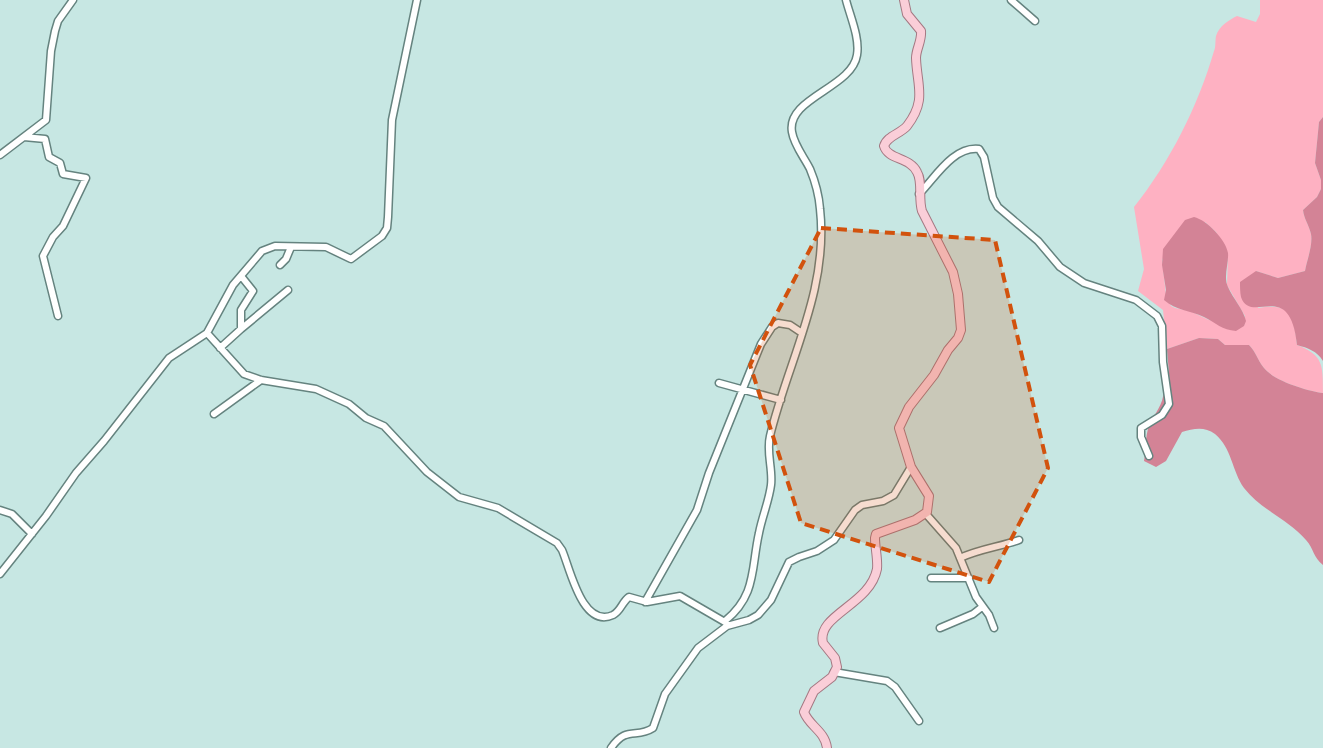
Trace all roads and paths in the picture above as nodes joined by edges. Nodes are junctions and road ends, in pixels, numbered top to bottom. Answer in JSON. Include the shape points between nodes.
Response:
{"nodes":[{"id":1,"x":73,"y":0,"type":"edge"},
{"id":2,"x":417,"y":0,"type":"edge"},
{"id":3,"x":846,"y":0,"type":"edge"},
{"id":4,"x":1011,"y":0,"type":"edge"},
{"id":5,"x":903,"y":1,"type":"edge"},
{"id":6,"x":1035,"y":21,"type":"dead end"},
{"id":7,"x":24,"y":137,"type":"junction"},
{"id":8,"x":0,"y":154,"type":"edge"},
{"id":9,"x":919,"y":195,"type":"junction"},
{"id":10,"x":291,"y":247,"type":"junction"},
{"id":11,"x":280,"y":265,"type":"dead end"},
{"id":12,"x":241,"y":276,"type":"junction"},
{"id":13,"x":288,"y":290,"type":"dead end"},
{"id":14,"x":58,"y":316,"type":"dead end"},
{"id":15,"x":241,"y":329,"type":"junction"},
{"id":16,"x":207,"y":333,"type":"junction"},
{"id":17,"x":802,"y":333,"type":"junction"},
{"id":18,"x":220,"y":348,"type":"junction"},
{"id":19,"x":262,"y":380,"type":"junction"},
{"id":20,"x":718,"y":383,"type":"dead end"},
{"id":21,"x":743,"y":391,"type":"junction"},
{"id":22,"x":781,"y":400,"type":"junction"},
{"id":23,"x":214,"y":414,"type":"dead end"},
{"id":24,"x":1149,"y":456,"type":"dead end"},
{"id":25,"x":911,"y":467,"type":"junction"},
{"id":26,"x":0,"y":510,"type":"edge"},
{"id":27,"x":926,"y":514,"type":"junction"},
{"id":28,"x":32,"y":534,"type":"junction"},
{"id":29,"x":1019,"y":540,"type":"dead end"},
{"id":30,"x":960,"y":558,"type":"junction"},
{"id":31,"x":0,"y":574,"type":"edge"},
{"id":32,"x":931,"y":578,"type":"dead end"},
{"id":33,"x":969,"y":578,"type":"junction"},
{"id":34,"x":645,"y":602,"type":"junction"},
{"id":35,"x":982,"y":607,"type":"junction"},
{"id":36,"x":728,"y":623,"type":"junction"},
{"id":37,"x":940,"y":628,"type":"dead end"},
{"id":38,"x":994,"y":628,"type":"dead end"},
{"id":39,"x":834,"y":672,"type":"junction"},
{"id":40,"x":919,"y":721,"type":"dead end"},
{"id":41,"x":611,"y":748,"type":"edge"},
{"id":42,"x":827,"y":748,"type":"edge"}],
"edges":[{"from":1,"to":7,"type":"street","via":[[55,31],[48,115],[43,124]]},
{"from":2,"to":10,"type":"street","via":[[392,120],[385,232],[351,259],[326,247]]},
{"from":3,"to":17,"type":"street","via":[[858,54],[854,66],[840,81],[801,109],[792,123],[793,137],[810,169],[820,210],[815,293]]},
{"from":4,"to":6,"type":"street"},
{"from":5,"to":9,"type":"main road","via":[[907,14],[921,31],[916,57],[921,95],[911,120],[884,146],[888,154],[906,160],[916,169],[920,177]]},
{"from":7,"to":8,"type":"street"},
{"from":7,"to":14,"type":"street","via":[[43,138],[47,143],[48,156],[60,163],[62,173],[86,178],[63,228],[53,237],[43,256]]},
{"from":9,"to":24,"type":"street","via":[[947,162],[964,152],[979,149],[998,207],[1038,241],[1060,267],[1076,279],[1136,300],[1155,313],[1162,326],[1169,404],[1165,412],[1141,428]]},
{"from":9,"to":25,"type":"main road","via":[[932,235],[953,272],[961,330],[901,421],[900,436]]},
{"from":10,"to":11,"type":"street"},
{"from":10,"to":12,"type":"street","via":[[276,246],[262,251]]},
{"from":12,"to":15,"type":"street","via":[[253,291],[241,310]]},
{"from":12,"to":16,"type":"street"},
{"from":13,"to":15,"type":"street"},
{"from":15,"to":18,"type":"street"},
{"from":16,"to":18,"type":"street"},
{"from":16,"to":28,"type":"street","via":[[169,358],[76,473]]},
{"from":17,"to":21,"type":"street","via":[[782,323],[772,327],[761,344]]},
{"from":17,"to":22,"type":"street"},
{"from":18,"to":19,"type":"street","via":[[244,374]]},
{"from":19,"to":23,"type":"street"},
{"from":19,"to":34,"type":"street","via":[[316,389],[348,404],[366,418],[384,426],[427,472],[459,497],[498,508],[557,543],[582,600],[592,613],[612,615],[629,597]]},
{"from":20,"to":21,"type":"street"},
{"from":21,"to":22,"type":"street"},
{"from":21,"to":34,"type":"street","via":[[697,510]]},
{"from":22,"to":36,"type":"street","via":[[769,438],[771,484],[753,572],[743,602]]},
{"from":25,"to":27,"type":"main road","via":[[928,496]]},
{"from":25,"to":36,"type":"street","via":[[894,495],[862,505],[834,540],[789,562],[771,600],[758,615],[749,620]]},
{"from":26,"to":28,"type":"street","via":[[12,514]]},
{"from":27,"to":30,"type":"street","via":[[952,542]]},
{"from":27,"to":39,"type":"main road","via":[[876,535],[877,570],[869,587],[857,602],[832,618],[822,633],[824,646],[837,660]]},
{"from":28,"to":31,"type":"street"},
{"from":29,"to":30,"type":"street"},
{"from":30,"to":33,"type":"street"},
{"from":32,"to":33,"type":"street"},
{"from":33,"to":35,"type":"street"},
{"from":34,"to":36,"type":"street","via":[[680,596]]},
{"from":35,"to":37,"type":"street"},
{"from":35,"to":38,"type":"street"},
{"from":36,"to":41,"type":"street","via":[[694,653],[665,694],[654,727],[624,735]]},
{"from":39,"to":40,"type":"street","via":[[887,682],[895,687]]},
{"from":39,"to":42,"type":"main road","via":[[816,688],[804,712],[824,737]]}]}
